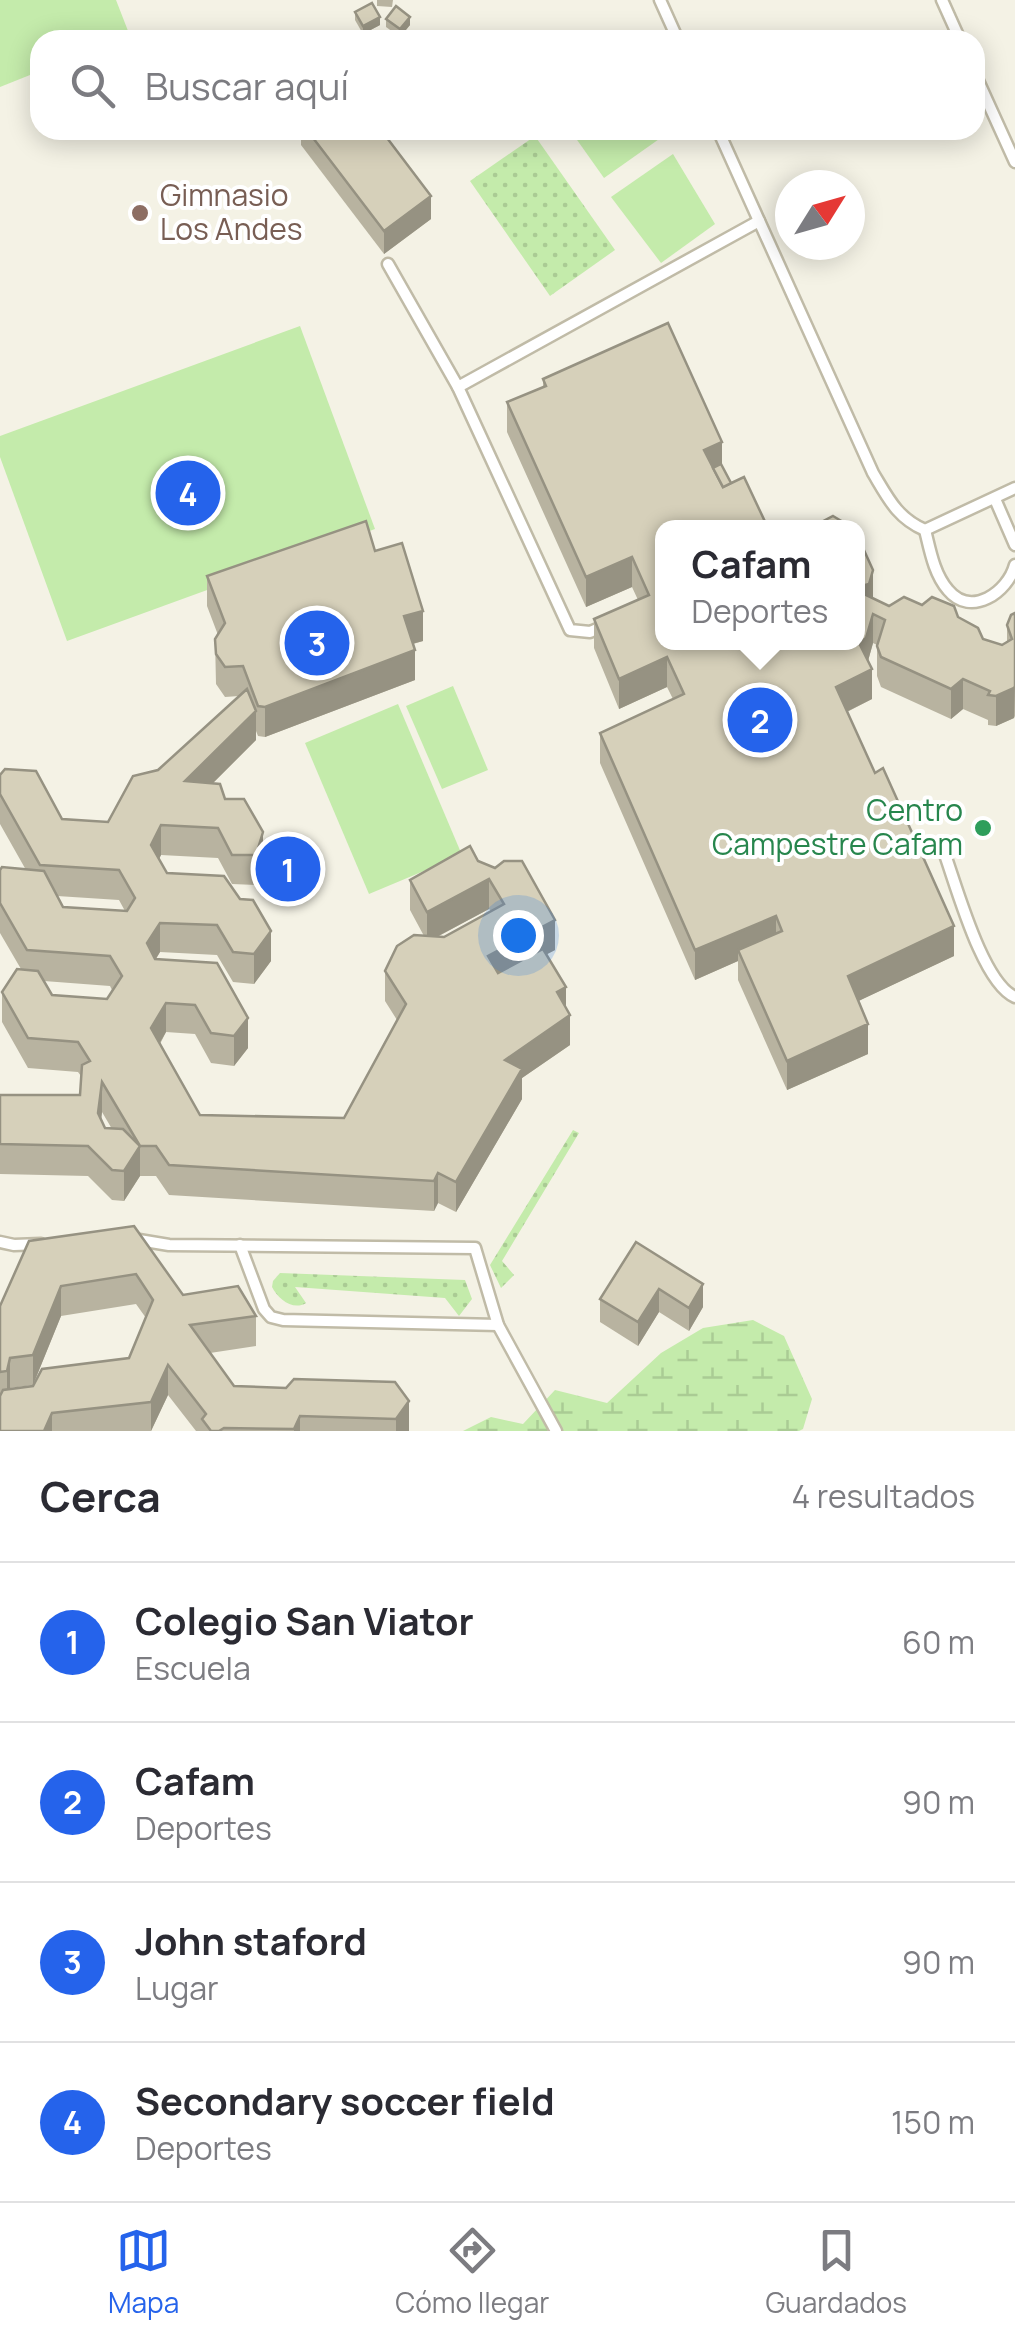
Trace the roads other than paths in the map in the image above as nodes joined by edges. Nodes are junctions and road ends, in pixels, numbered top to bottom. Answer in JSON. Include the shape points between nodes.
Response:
{"nodes":[{"id":1,"x":660,"y":0,"type":"edge"},
{"id":2,"x":942,"y":0,"type":"edge"},
{"id":3,"x":674,"y":30,"type":"edge"},
{"id":4,"x":956,"y":30,"type":"edge"},
{"id":5,"x":985,"y":96,"type":"edge"},
{"id":6,"x":723,"y":140,"type":"edge"},
{"id":7,"x":1015,"y":162,"type":"edge"},
{"id":8,"x":759,"y":220,"type":"junction"},
{"id":9,"x":388,"y":264,"type":"dead end"},
{"id":10,"x":458,"y":387,"type":"junction"},
{"id":11,"x":1015,"y":488,"type":"edge"},
{"id":12,"x":995,"y":499,"type":"junction"},
{"id":13,"x":925,"y":530,"type":"junction"},
{"id":14,"x":1015,"y":546,"type":"edge"},
{"id":15,"x":1015,"y":565,"type":"edge"},
{"id":16,"x":617,"y":620,"type":"edge"},
{"id":17,"x":943,"y":849,"type":"dead end"},
{"id":18,"x":1015,"y":996,"type":"edge"},
{"id":19,"x":124,"y":1238,"type":"edge"},
{"id":20,"x":0,"y":1242,"type":"edge"},
{"id":21,"x":50,"y":1243,"type":"edge"},
{"id":22,"x":240,"y":1245,"type":"junction"},
{"id":23,"x":498,"y":1325,"type":"junction"},
{"id":24,"x":556,"y":1431,"type":"edge"}],
"edges":[{"from":1,"to":3,"type":"lane"},
{"from":2,"to":4,"type":"lane"},
{"from":5,"to":7,"type":"lane"},
{"from":6,"to":8,"type":"lane"},
{"from":8,"to":10,"type":"lane"},
{"from":8,"to":13,"type":"lane","via":[[873,473],[900,517]]},
{"from":9,"to":10,"type":"lane"},
{"from":10,"to":16,"type":"lane","via":[[570,630],[590,632]]},
{"from":11,"to":12,"type":"lane"},
{"from":12,"to":13,"type":"lane"},
{"from":12,"to":14,"type":"lane"},
{"from":13,"to":15,"type":"lane","via":[[934,565],[959,598],[994,596]]},
{"from":17,"to":18,"type":"lane","via":[[986,961],[1005,992]]},
{"from":19,"to":22,"type":"lane"},
{"from":20,"to":21,"type":"lane"},
{"from":22,"to":23,"type":"lane","via":[[271,1317]]},
{"from":22,"to":23,"type":"lane","via":[[476,1248]]},
{"from":23,"to":24,"type":"lane"}]}
